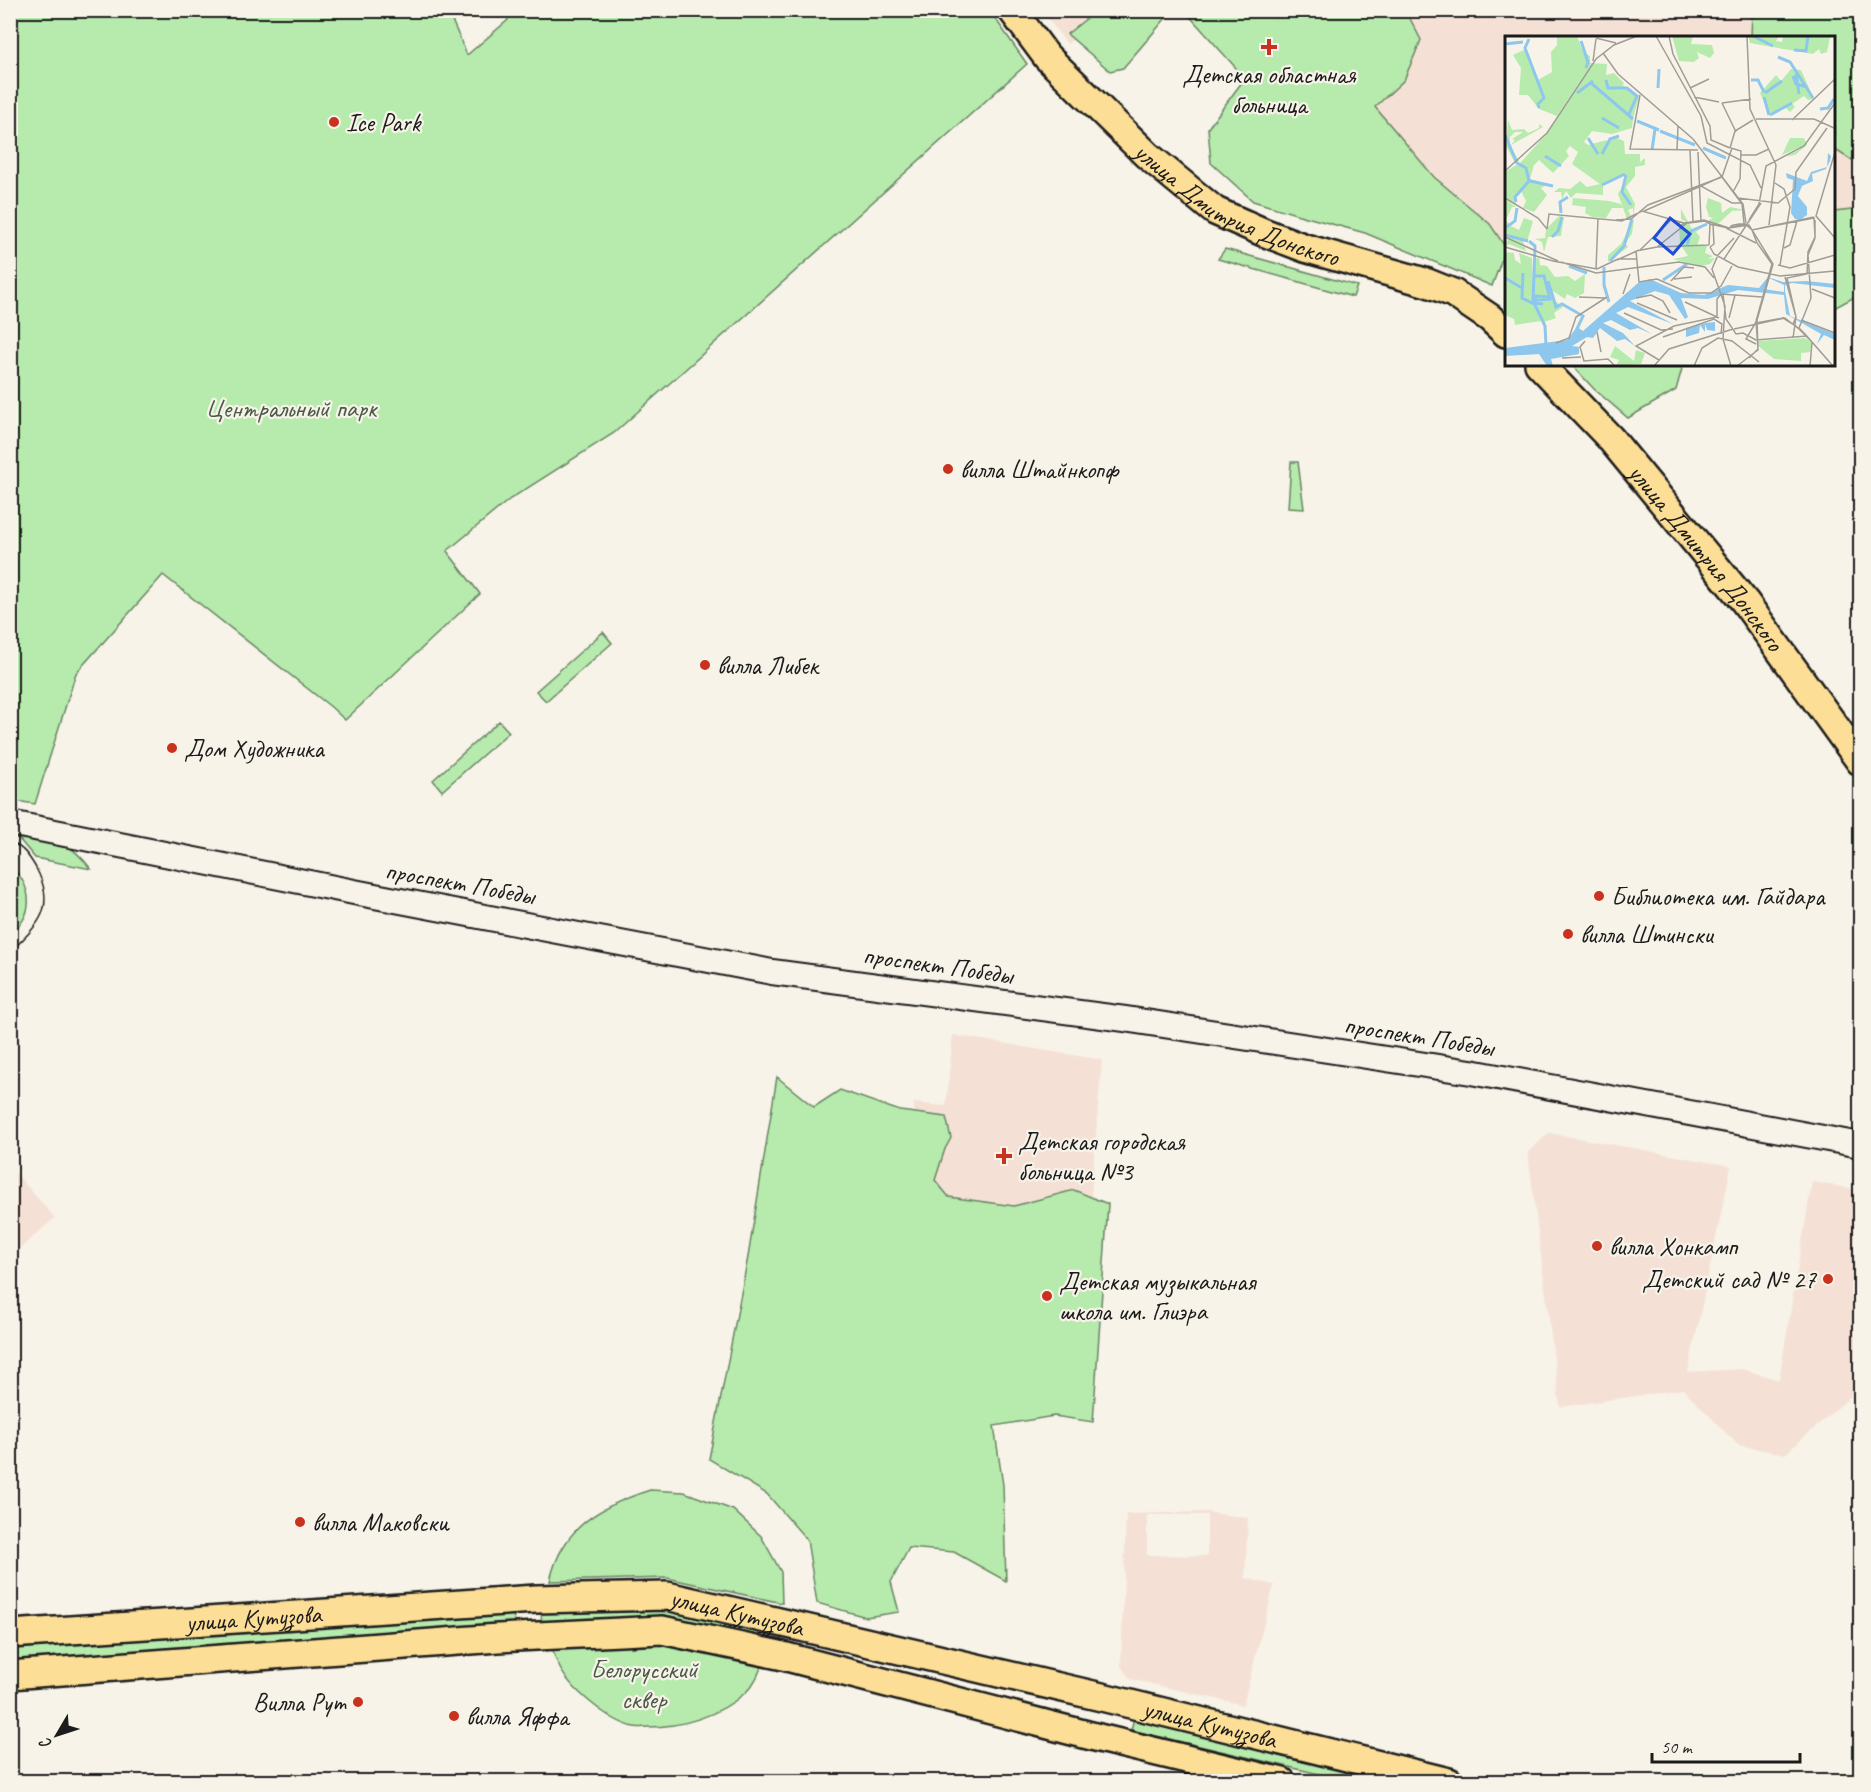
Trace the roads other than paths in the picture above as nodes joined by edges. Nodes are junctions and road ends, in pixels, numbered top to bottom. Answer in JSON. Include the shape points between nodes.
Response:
{"nodes":[{"id":1,"x":1012,"y":10,"type":"edge"},
{"id":2,"x":1505,"y":332,"type":"edge"},
{"id":3,"x":1541,"y":366,"type":"edge"},
{"id":4,"x":1860,"y":761,"type":"edge"},
{"id":5,"x":10,"y":823,"type":"edge"},
{"id":6,"x":1860,"y":1145,"type":"edge"},
{"id":7,"x":10,"y":1634,"type":"edge"},
{"id":8,"x":10,"y":1675,"type":"edge"},
{"id":9,"x":1282,"y":1782,"type":"edge"},
{"id":10,"x":1449,"y":1782,"type":"edge"}],
"edges":[{"from":1,"to":2,"type":"main road","name":"улица Дмитрия Донского","via":[[1047,57],[1147,155],[1215,211],[1305,248],[1453,293]]},
{"from":3,"to":4,"type":"main road","name":"улица Дмитрия Донского","via":[[1610,438],[1746,602]]},
{"from":5,"to":6,"type":"main road","name":"проспект Победы","via":[[772,972],[1125,1019],[1471,1072]]},
{"from":7,"to":10,"type":"main road","name":"улица Кутузова","via":[[536,1599],[666,1596]]},
{"from":8,"to":9,"type":"main road","name":"улица Кутузова","via":[[498,1638],[662,1630],[779,1655]]}]}
